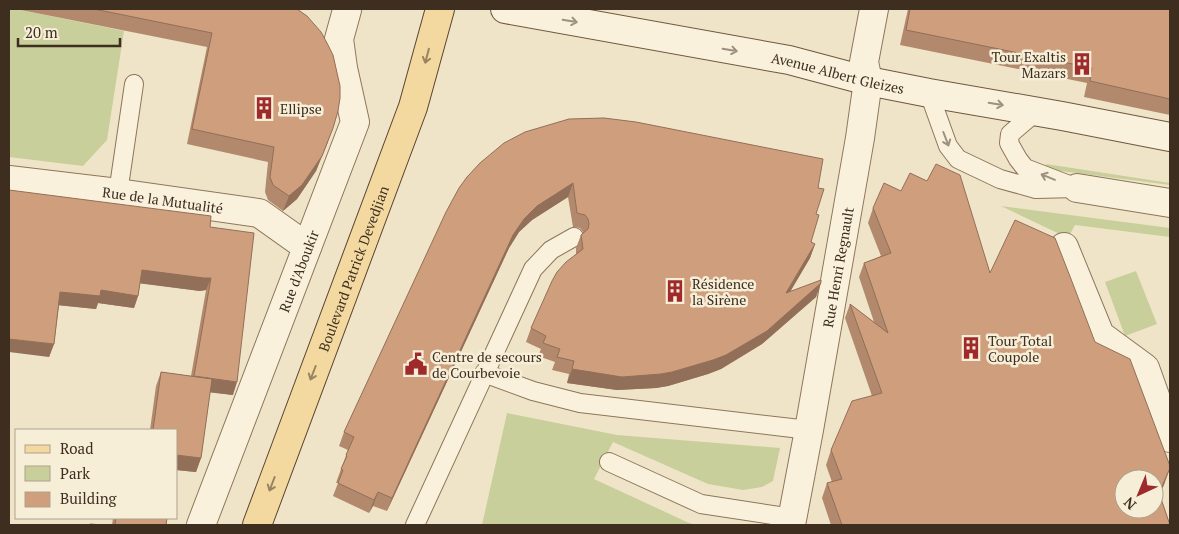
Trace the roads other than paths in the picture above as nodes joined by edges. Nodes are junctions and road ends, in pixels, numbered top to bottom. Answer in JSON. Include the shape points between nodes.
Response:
{"nodes":[{"id":1,"x":440,"y":9,"type":"edge"},
{"id":2,"x":505,"y":9,"type":"edge"},
{"id":3,"x":874,"y":9,"type":"edge"},
{"id":4,"x":347,"y":10,"type":"dead end"},
{"id":5,"x":868,"y":80,"type":"junction"},
{"id":6,"x":134,"y":84,"type":"dead end"},
{"id":7,"x":929,"y":93,"type":"junction"},
{"id":8,"x":1037,"y":111,"type":"junction"},
{"id":9,"x":1170,"y":138,"type":"edge"},
{"id":10,"x":9,"y":180,"type":"edge"},
{"id":11,"x":1077,"y":188,"type":"junction"},
{"id":12,"x":118,"y":193,"type":"junction"},
{"id":13,"x":1170,"y":203,"type":"edge"},
{"id":14,"x":574,"y":238,"type":"dead end"},
{"id":15,"x":308,"y":247,"type":"junction"},
{"id":16,"x":1064,"y":247,"type":"dead end"},
{"id":17,"x":484,"y":373,"type":"junction"},
{"id":18,"x":809,"y":430,"type":"junction"},
{"id":19,"x":1170,"y":438,"type":"edge"},
{"id":20,"x":609,"y":462,"type":"dead end"},
{"id":21,"x":792,"y":521,"type":"edge"},
{"id":22,"x":201,"y":525,"type":"edge"},
{"id":23,"x":256,"y":525,"type":"edge"},
{"id":24,"x":415,"y":525,"type":"edge"}],
"edges":[{"from":1,"to":23,"type":"main road","name":"Boulevard Patrick Devedjian","one_way":true,"via":[[413,106]]},
{"from":2,"to":5,"type":"street","name":"Avenue Albert Gleizes","one_way":true,"via":[[789,60]]},
{"from":3,"to":5,"type":"street","name":"Rue Henri Regnault","via":[[864,62]]},
{"from":4,"to":15,"type":"street","name":"Rue d'Aboukir","via":[[339,39],[355,122]]},
{"from":5,"to":7,"type":"street","name":"Avenue Albert Gleizes"},
{"from":5,"to":18,"type":"street","name":"Rue Henri Regnault"},
{"from":6,"to":12,"type":"lane"},
{"from":7,"to":8,"type":"street","name":"Avenue Albert Gleizes","one_way":true},
{"from":7,"to":11,"type":"lane","one_way":true,"via":[[948,146],[958,159],[1000,179],[1036,189]]},
{"from":8,"to":9,"type":"street","name":"Avenue Albert Gleizes"},
{"from":11,"to":8,"type":"lane","one_way":true,"via":[[1026,168],[1009,143],[1010,134]]},
{"from":10,"to":12,"type":"street","name":"Rue de la Mutualité"},
{"from":11,"to":13,"type":"street"},
{"from":12,"to":15,"type":"street","name":"Rue de la Mutualité","via":[[259,213]]},
{"from":14,"to":17,"type":"lane","via":[[551,250],[533,269]]},
{"from":15,"to":22,"type":"street","name":"Rue d'Aboukir"},
{"from":16,"to":19,"type":"street","via":[[1100,335],[1144,368]]},
{"from":17,"to":18,"type":"lane","via":[[533,391],[580,403]]},
{"from":17,"to":24,"type":"lane"},
{"from":18,"to":21,"type":"street","name":"Rue Henri Regnault"},
{"from":20,"to":21,"type":"lane","via":[[701,504]]}]}
